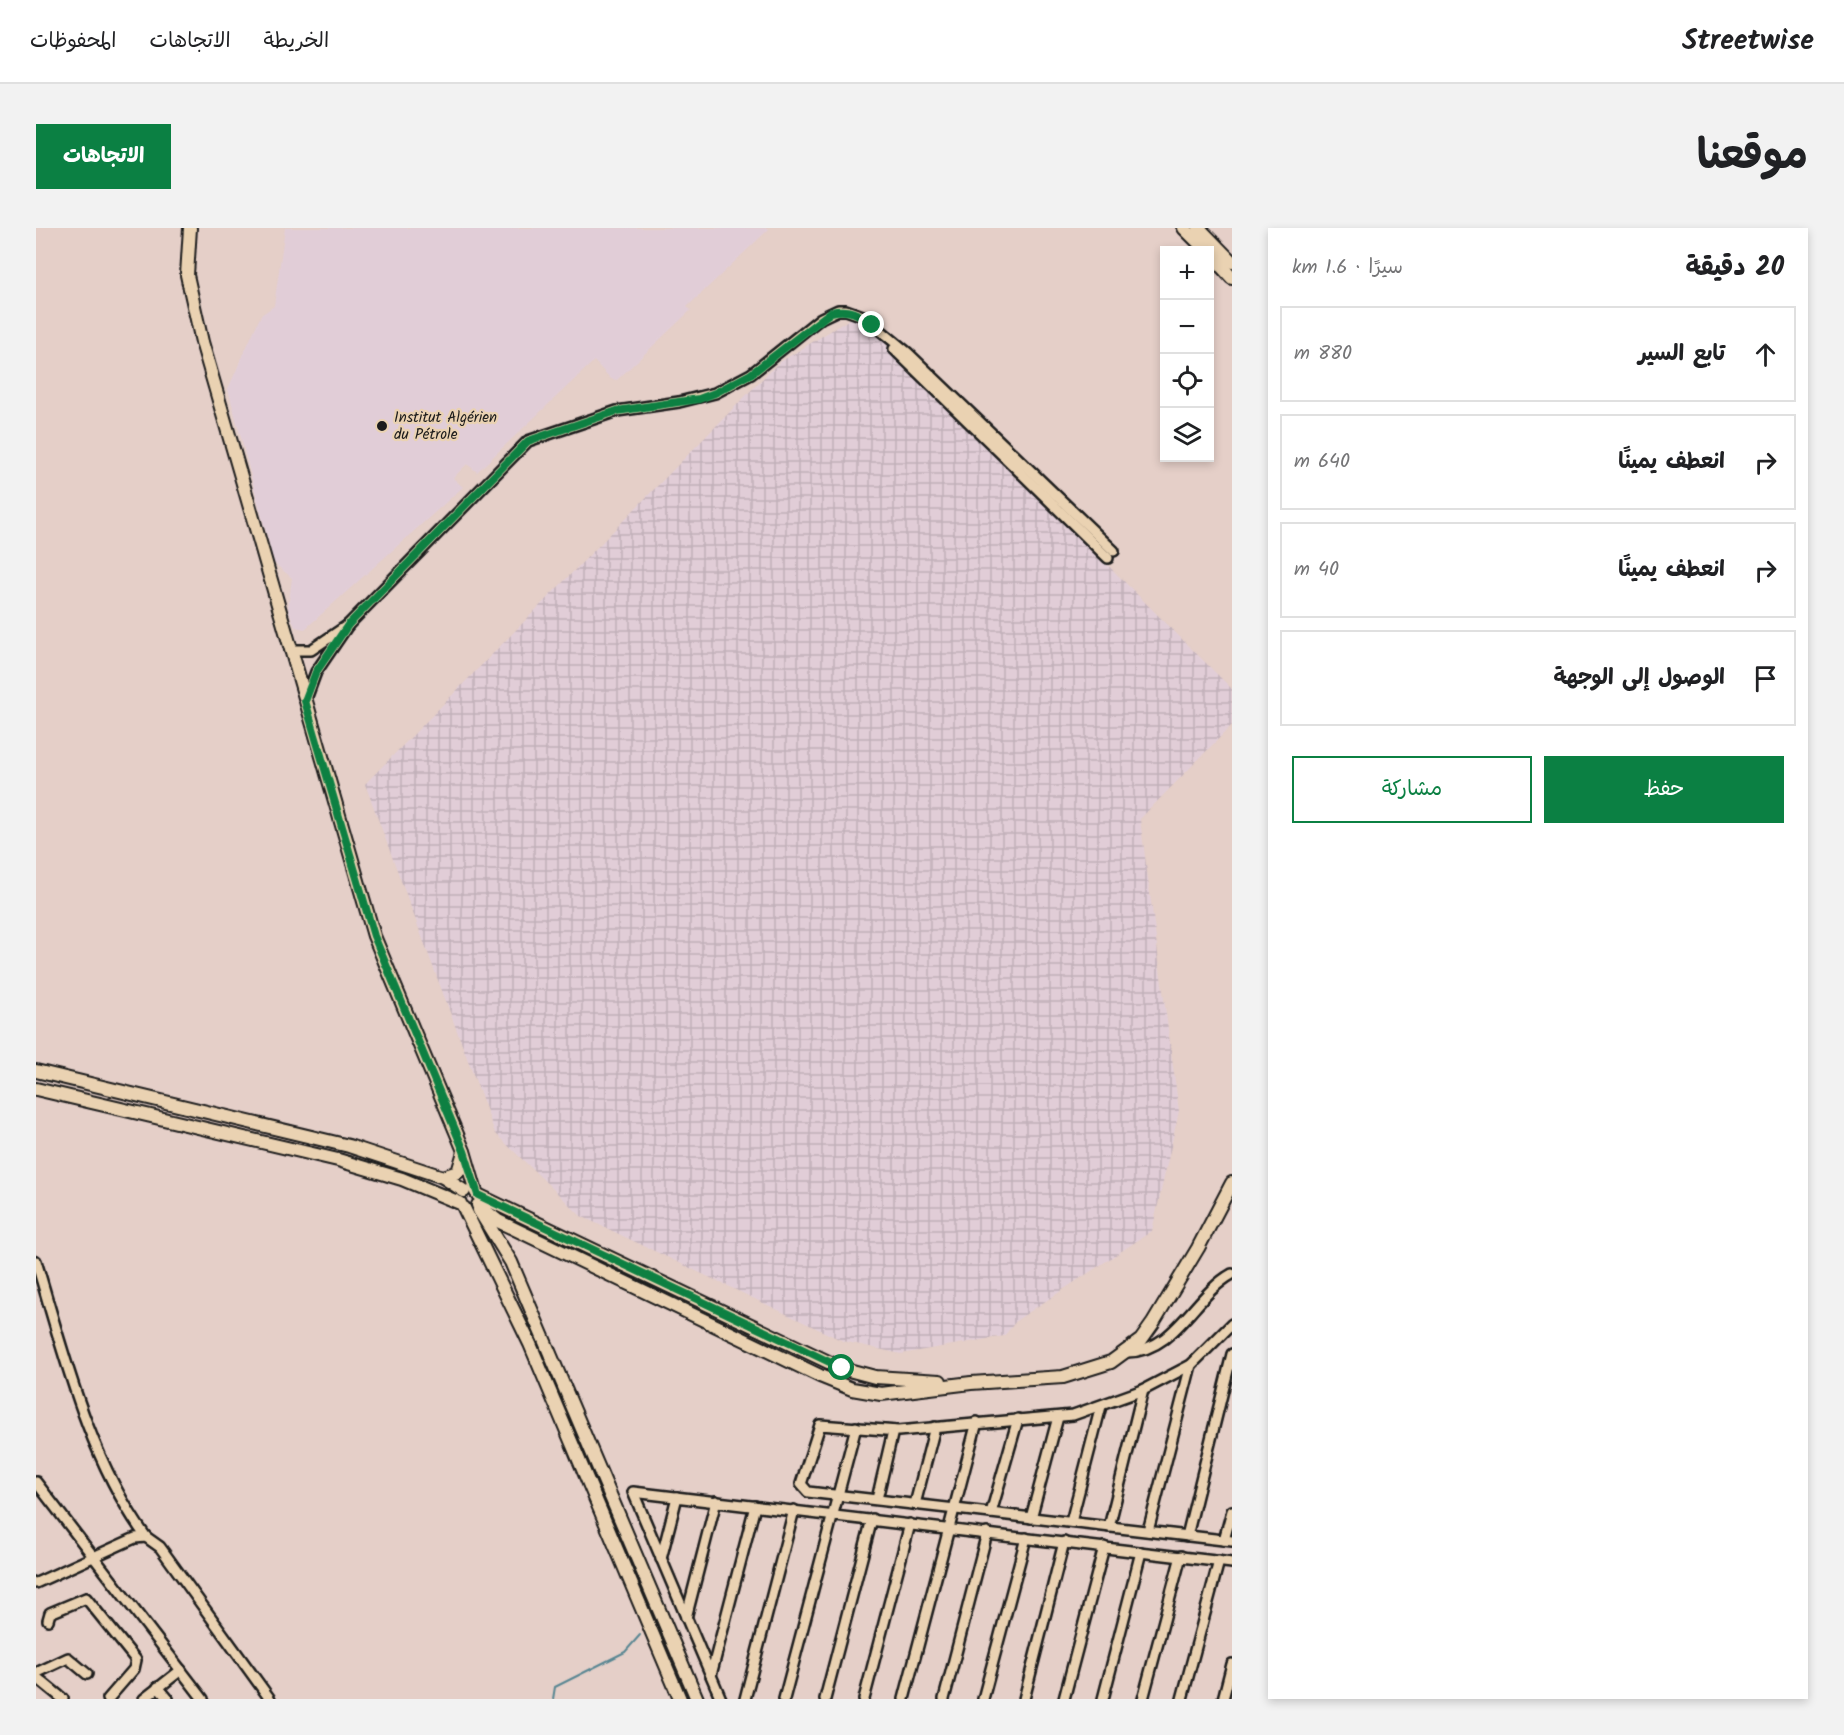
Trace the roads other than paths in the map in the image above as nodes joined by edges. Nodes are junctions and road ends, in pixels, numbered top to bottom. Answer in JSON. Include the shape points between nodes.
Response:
{"nodes":[{"id":1,"x":190,"y":228,"type":"edge"},
{"id":2,"x":1184,"y":228,"type":"edge"},
{"id":3,"x":1199,"y":228,"type":"edge"},
{"id":4,"x":1202,"y":246,"type":"edge"},
{"id":5,"x":1214,"y":259,"type":"edge"},
{"id":6,"x":1232,"y":262,"type":"edge"},
{"id":7,"x":1232,"y":278,"type":"edge"},
{"id":8,"x":1111,"y":555,"type":"dead end"},
{"id":9,"x":348,"y":625,"type":"junction"},
{"id":10,"x":290,"y":650,"type":"junction"},
{"id":11,"x":305,"y":701,"type":"junction"},
{"id":12,"x":36,"y":1071,"type":"edge"},
{"id":13,"x":36,"y":1089,"type":"edge"},
{"id":14,"x":464,"y":1151,"type":"junction"},
{"id":15,"x":443,"y":1177,"type":"junction"},
{"id":16,"x":1232,"y":1183,"type":"edge"},
{"id":17,"x":471,"y":1199,"type":"junction"},
{"id":18,"x":36,"y":1261,"type":"edge"},
{"id":19,"x":1232,"y":1274,"type":"edge"},
{"id":20,"x":1232,"y":1324,"type":"edge"},
{"id":21,"x":1127,"y":1352,"type":"junction"},
{"id":22,"x":1232,"y":1354,"type":"edge"},
{"id":23,"x":1191,"y":1365,"type":"junction"},
{"id":24,"x":1143,"y":1390,"type":"junction"},
{"id":25,"x":1101,"y":1406,"type":"junction"},
{"id":26,"x":1058,"y":1417,"type":"junction"},
{"id":27,"x":1018,"y":1419,"type":"junction"},
{"id":28,"x":977,"y":1422,"type":"junction"},
{"id":29,"x":856,"y":1427,"type":"junction"},
{"id":30,"x":935,"y":1427,"type":"junction"},
{"id":31,"x":893,"y":1431,"type":"junction"},
{"id":32,"x":36,"y":1482,"type":"edge"},
{"id":33,"x":838,"y":1495,"type":"junction"},
{"id":34,"x":677,"y":1497,"type":"junction"},
{"id":35,"x":877,"y":1499,"type":"junction"},
{"id":36,"x":716,"y":1501,"type":"junction"},
{"id":37,"x":915,"y":1504,"type":"junction"},
{"id":38,"x":755,"y":1506,"type":"junction"},
{"id":39,"x":953,"y":1508,"type":"junction"},
{"id":40,"x":794,"y":1510,"type":"junction"},
{"id":41,"x":1232,"y":1511,"type":"edge"},
{"id":42,"x":991,"y":1513,"type":"junction"},
{"id":43,"x":832,"y":1514,"type":"junction"},
{"id":44,"x":1031,"y":1518,"type":"junction"},
{"id":45,"x":872,"y":1519,"type":"junction"},
{"id":46,"x":1071,"y":1522,"type":"junction"},
{"id":47,"x":910,"y":1524,"type":"junction"},
{"id":48,"x":1109,"y":1527,"type":"junction"},
{"id":49,"x":948,"y":1528,"type":"junction"},
{"id":50,"x":1148,"y":1531,"type":"junction"},
{"id":51,"x":987,"y":1533,"type":"junction"},
{"id":52,"x":1186,"y":1536,"type":"junction"},
{"id":53,"x":146,"y":1537,"type":"junction"},
{"id":54,"x":1026,"y":1538,"type":"junction"},
{"id":55,"x":1228,"y":1541,"type":"edge"},
{"id":56,"x":1064,"y":1542,"type":"junction"},
{"id":57,"x":1104,"y":1547,"type":"junction"},
{"id":58,"x":1141,"y":1552,"type":"junction"},
{"id":59,"x":1181,"y":1556,"type":"junction"},
{"id":60,"x":95,"y":1558,"type":"junction"},
{"id":61,"x":661,"y":1559,"type":"junction"},
{"id":62,"x":1219,"y":1561,"type":"junction"},
{"id":63,"x":1232,"y":1563,"type":"edge"},
{"id":64,"x":36,"y":1583,"type":"edge"},
{"id":65,"x":686,"y":1618,"type":"junction"},
{"id":66,"x":48,"y":1620,"type":"dead end"},
{"id":67,"x":1232,"y":1664,"type":"edge"},
{"id":68,"x":181,"y":1670,"type":"junction"},
{"id":69,"x":87,"y":1674,"type":"dead end"},
{"id":70,"x":36,"y":1675,"type":"edge"},
{"id":71,"x":711,"y":1675,"type":"junction"},
{"id":72,"x":158,"y":1687,"type":"junction"},
{"id":73,"x":63,"y":1699,"type":"edge"},
{"id":74,"x":108,"y":1699,"type":"edge"},
{"id":75,"x":144,"y":1699,"type":"edge"},
{"id":76,"x":168,"y":1699,"type":"edge"},
{"id":77,"x":203,"y":1699,"type":"edge"},
{"id":78,"x":270,"y":1699,"type":"edge"},
{"id":79,"x":680,"y":1699,"type":"edge"},
{"id":80,"x":697,"y":1699,"type":"edge"},
{"id":81,"x":721,"y":1699,"type":"edge"},
{"id":82,"x":746,"y":1699,"type":"edge"},
{"id":83,"x":784,"y":1699,"type":"edge"},
{"id":84,"x":825,"y":1699,"type":"edge"},
{"id":85,"x":864,"y":1699,"type":"edge"},
{"id":86,"x":904,"y":1699,"type":"edge"},
{"id":87,"x":944,"y":1699,"type":"edge"},
{"id":88,"x":983,"y":1699,"type":"edge"},
{"id":89,"x":1024,"y":1699,"type":"edge"},
{"id":90,"x":1064,"y":1699,"type":"edge"},
{"id":91,"x":1102,"y":1699,"type":"edge"},
{"id":92,"x":1143,"y":1699,"type":"edge"},
{"id":93,"x":1182,"y":1699,"type":"edge"},
{"id":94,"x":1223,"y":1699,"type":"edge"}],
"edges":[{"from":1,"to":10,"type":"main road","via":[[190,295]]},
{"from":2,"to":4,"type":"main road"},
{"from":3,"to":6,"type":"main road"},
{"from":5,"to":7,"type":"main road"},
{"from":8,"to":9,"type":"street","via":[[908,353],[846,310],[831,312],[751,374],[715,393],[699,399],[617,411],[528,441]]},
{"from":9,"to":10,"type":"street","via":[[311,650]]},
{"from":9,"to":11,"type":"street","via":[[316,672]]},
{"from":10,"to":11,"type":"main road"},
{"from":11,"to":14,"type":"main road","via":[[374,936]]},
{"from":12,"to":15,"type":"main road","via":[[349,1146]]},
{"from":13,"to":17,"type":"main road","via":[[338,1160]]},
{"from":14,"to":15,"type":"main road","via":[[458,1172]]},
{"from":14,"to":17,"type":"main road"},
{"from":15,"to":17,"type":"main road"},
{"from":16,"to":21,"type":"main road","via":[[1153,1323]]},
{"from":17,"to":21,"type":"main road","via":[[498,1221],[838,1384],[880,1394],[1063,1377],[1105,1365]]},
{"from":17,"to":79,"type":"main road"},
{"from":17,"to":80,"type":"main road","via":[[511,1262]]},
{"from":18,"to":53,"type":"street","via":[[88,1425],[119,1494]]},
{"from":19,"to":21,"type":"street","via":[[1161,1341],[1143,1352]]},
{"from":20,"to":23,"type":"street"},
{"from":22,"to":52,"type":"street"},
{"from":23,"to":24,"type":"street"},
{"from":23,"to":50,"type":"street"},
{"from":24,"to":25,"type":"street"},
{"from":24,"to":48,"type":"street"},
{"from":25,"to":26,"type":"street"},
{"from":25,"to":46,"type":"street"},
{"from":26,"to":27,"type":"street"},
{"from":26,"to":44,"type":"street"},
{"from":27,"to":28,"type":"street"},
{"from":27,"to":42,"type":"street"},
{"from":28,"to":30,"type":"street"},
{"from":28,"to":39,"type":"street"},
{"from":29,"to":31,"type":"street"},
{"from":29,"to":33,"type":"street"},
{"from":29,"to":33,"type":"street","via":[[820,1425],[801,1484],[808,1492]]},
{"from":30,"to":31,"type":"street"},
{"from":30,"to":37,"type":"street"},
{"from":31,"to":35,"type":"street"},
{"from":32,"to":60,"type":"street"},
{"from":33,"to":35,"type":"street"},
{"from":33,"to":43,"type":"street"},
{"from":34,"to":36,"type":"street"},
{"from":34,"to":61,"type":"street"},
{"from":34,"to":61,"type":"street","via":[[633,1492]]},
{"from":35,"to":37,"type":"street"},
{"from":36,"to":38,"type":"street"},
{"from":36,"to":65,"type":"street"},
{"from":37,"to":39,"type":"street"},
{"from":38,"to":40,"type":"street"},
{"from":38,"to":71,"type":"street"},
{"from":39,"to":42,"type":"street"},
{"from":39,"to":49,"type":"street"},
{"from":40,"to":43,"type":"street"},
{"from":40,"to":82,"type":"street"},
{"from":41,"to":55,"type":"street"},
{"from":42,"to":44,"type":"street"},
{"from":43,"to":45,"type":"street"},
{"from":43,"to":83,"type":"street"},
{"from":44,"to":46,"type":"street"},
{"from":45,"to":47,"type":"street"},
{"from":45,"to":84,"type":"street"},
{"from":46,"to":48,"type":"street"},
{"from":47,"to":49,"type":"street"},
{"from":47,"to":85,"type":"street"},
{"from":48,"to":50,"type":"street"},
{"from":49,"to":51,"type":"street"},
{"from":49,"to":86,"type":"street"},
{"from":50,"to":52,"type":"street"},
{"from":51,"to":54,"type":"street"},
{"from":51,"to":87,"type":"street"},
{"from":52,"to":55,"type":"street"},
{"from":53,"to":60,"type":"street","via":[[135,1538]]},
{"from":53,"to":78,"type":"street","via":[[160,1547]]},
{"from":54,"to":56,"type":"street"},
{"from":54,"to":88,"type":"street"},
{"from":56,"to":57,"type":"street"},
{"from":56,"to":89,"type":"street"},
{"from":57,"to":58,"type":"street"},
{"from":57,"to":90,"type":"street"},
{"from":58,"to":59,"type":"street"},
{"from":58,"to":91,"type":"street"},
{"from":59,"to":62,"type":"street"},
{"from":59,"to":92,"type":"street"},
{"from":60,"to":64,"type":"street"},
{"from":60,"to":68,"type":"street"},
{"from":61,"to":65,"type":"street"},
{"from":62,"to":63,"type":"street"},
{"from":62,"to":93,"type":"street"},
{"from":65,"to":71,"type":"street"},
{"from":66,"to":74,"type":"street","via":[[50,1613],[86,1598],[136,1660],[134,1669]]},
{"from":67,"to":94,"type":"street"},
{"from":68,"to":72,"type":"street"},
{"from":68,"to":77,"type":"street"},
{"from":69,"to":70,"type":"street","via":[[68,1658]]},
{"from":70,"to":73,"type":"street"},
{"from":71,"to":81,"type":"street"},
{"from":72,"to":75,"type":"street"},
{"from":72,"to":76,"type":"street"}]}
